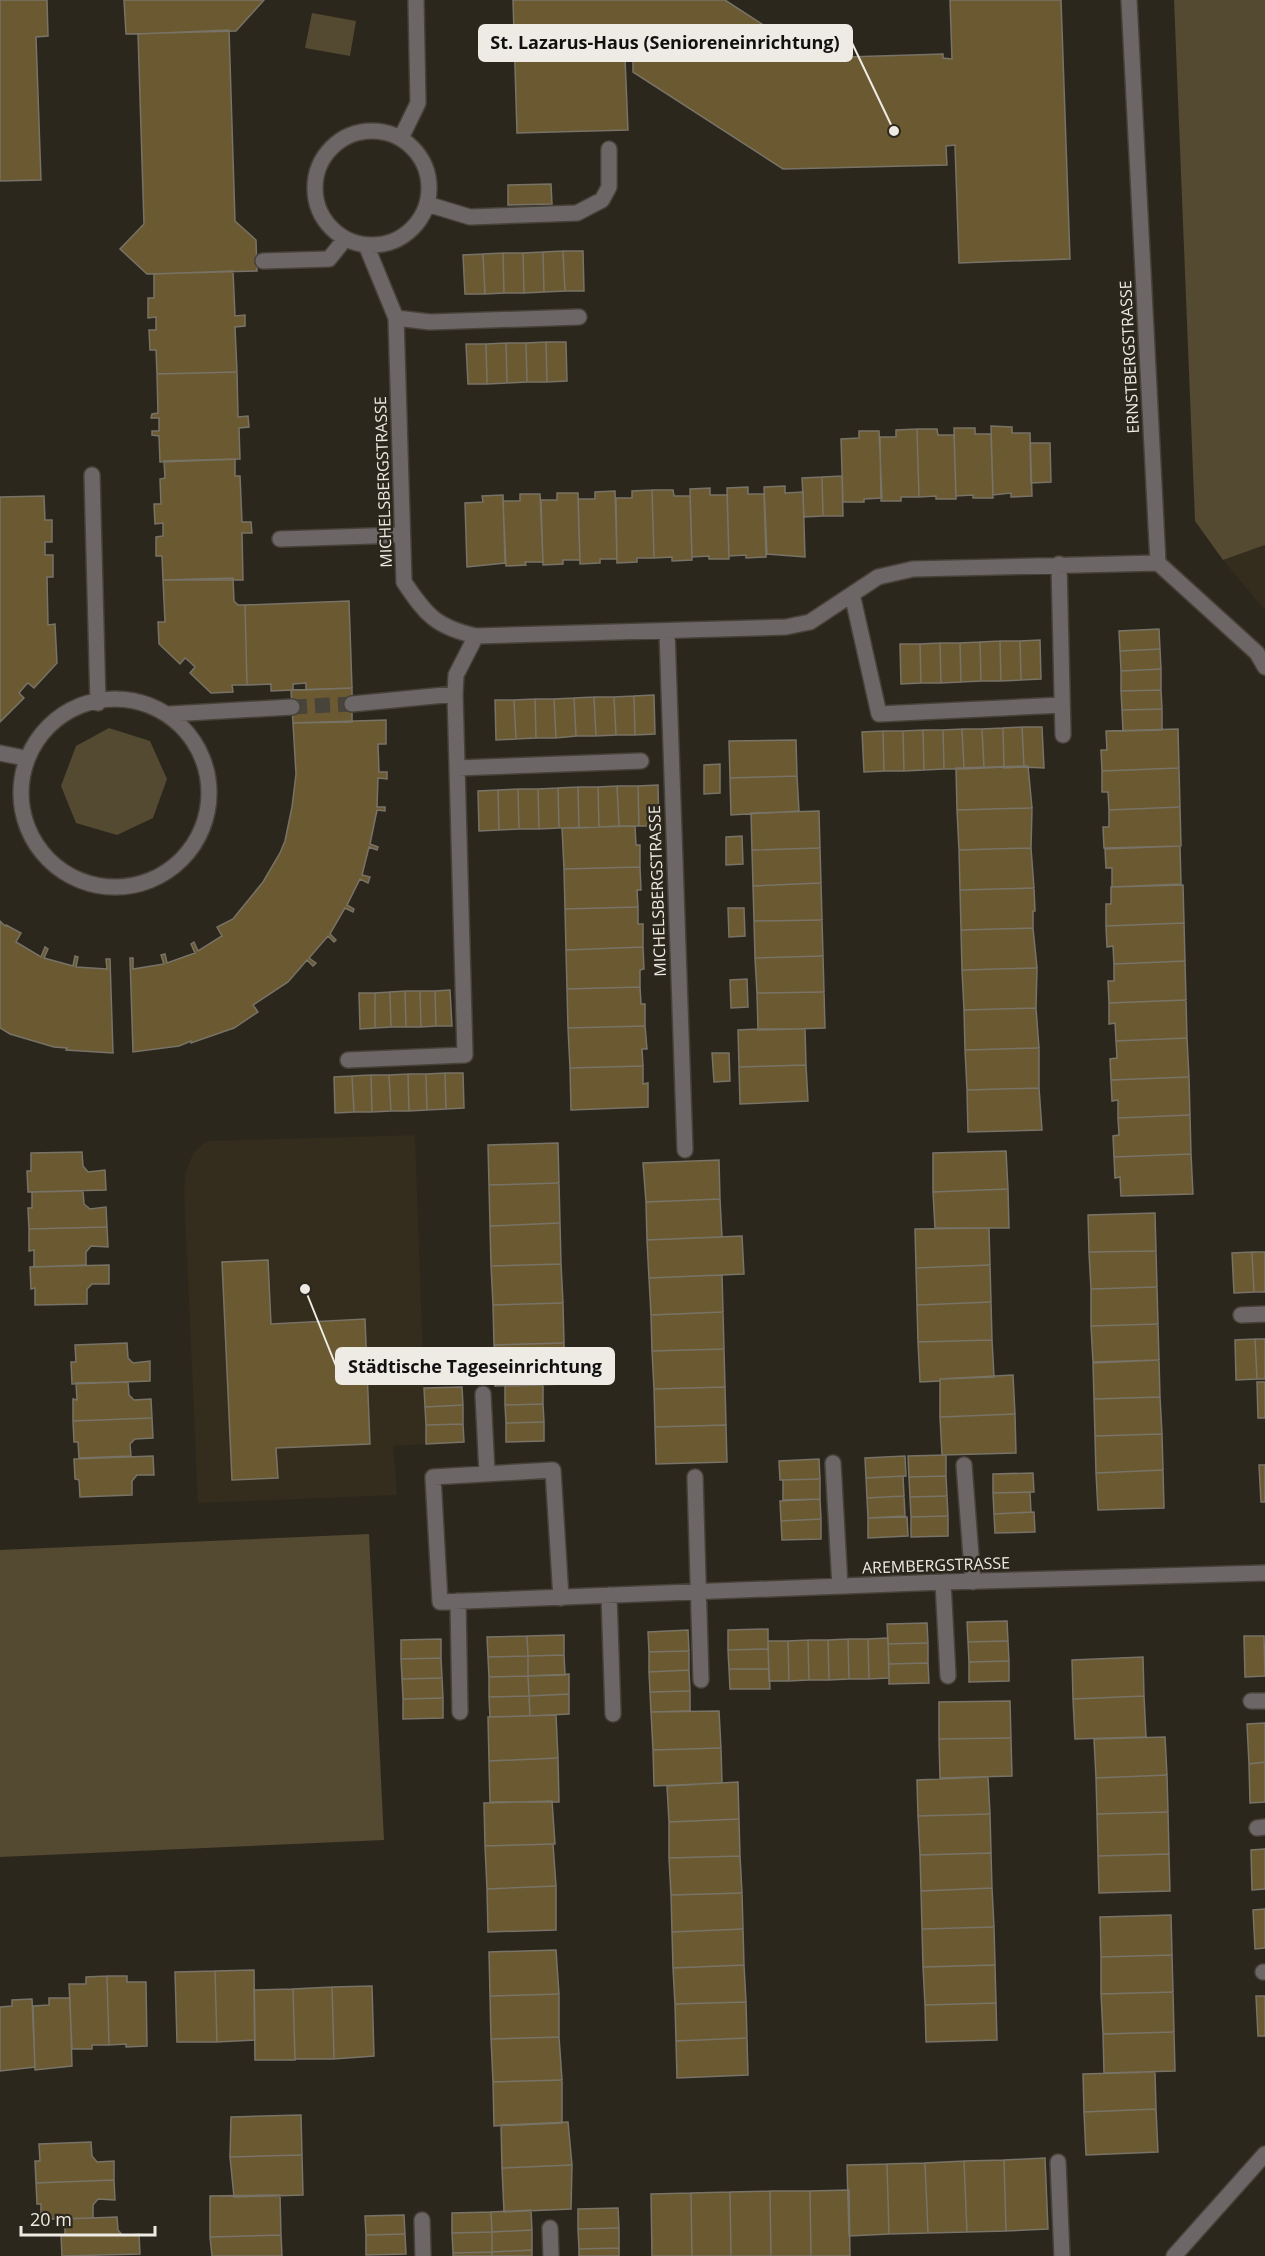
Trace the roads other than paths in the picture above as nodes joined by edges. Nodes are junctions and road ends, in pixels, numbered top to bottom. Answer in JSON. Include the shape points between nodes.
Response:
{"nodes":[{"id":1,"x":416,"y":0,"type":"edge"},
{"id":2,"x":1129,"y":0,"type":"edge"},
{"id":3,"x":401,"y":138,"type":"junction"},
{"id":4,"x":609,"y":149,"type":"dead end"},
{"id":5,"x":427,"y":204,"type":"junction"},
{"id":6,"x":345,"y":239,"type":"junction"},
{"id":7,"x":366,"y":245,"type":"junction"},
{"id":8,"x":263,"y":261,"type":"dead end"},
{"id":9,"x":579,"y":317,"type":"dead end"},
{"id":10,"x":396,"y":318,"type":"junction"},
{"id":11,"x":92,"y":475,"type":"dead end"},
{"id":12,"x":401,"y":535,"type":"junction"},
{"id":13,"x":280,"y":539,"type":"dead end"},
{"id":14,"x":1158,"y":563,"type":"junction"},
{"id":15,"x":1059,"y":564,"type":"junction"},
{"id":16,"x":852,"y":594,"type":"junction"},
{"id":17,"x":668,"y":631,"type":"junction"},
{"id":18,"x":476,"y":636,"type":"junction"},
{"id":19,"x":1261,"y":648,"type":"edge"},
{"id":20,"x":1265,"y":667,"type":"edge"},
{"id":21,"x":455,"y":694,"type":"junction"},
{"id":22,"x":98,"y":703,"type":"junction"},
{"id":23,"x":352,"y":704,"type":"tunnel mouth"},
{"id":24,"x":1062,"y":705,"type":"junction"},
{"id":25,"x":292,"y":707,"type":"tunnel mouth"},
{"id":26,"x":170,"y":714,"type":"junction"},
{"id":27,"x":1063,"y":735,"type":"dead end"},
{"id":28,"x":0,"y":753,"type":"edge"},
{"id":29,"x":25,"y":758,"type":"junction"},
{"id":30,"x":641,"y":762,"type":"dead end"},
{"id":31,"x":457,"y":768,"type":"junction"},
{"id":32,"x":348,"y":1060,"type":"dead end"},
{"id":33,"x":685,"y":1150,"type":"dead end"},
{"id":34,"x":1265,"y":1314,"type":"edge"},
{"id":35,"x":1241,"y":1315,"type":"dead end"},
{"id":36,"x":483,"y":1394,"type":"dead end"},
{"id":37,"x":833,"y":1463,"type":"dead end"},
{"id":38,"x":964,"y":1466,"type":"dead end"},
{"id":39,"x":487,"y":1473,"type":"junction"},
{"id":40,"x":695,"y":1477,"type":"dead end"},
{"id":41,"x":1265,"y":1573,"type":"edge"},
{"id":42,"x":943,"y":1582,"type":"junction"},
{"id":43,"x":973,"y":1582,"type":"junction"},
{"id":44,"x":840,"y":1586,"type":"junction"},
{"id":45,"x":699,"y":1591,"type":"junction"},
{"id":46,"x":609,"y":1595,"type":"junction"},
{"id":47,"x":561,"y":1598,"type":"junction"},
{"id":48,"x":458,"y":1601,"type":"junction"},
{"id":49,"x":948,"y":1676,"type":"dead end"},
{"id":50,"x":702,"y":1680,"type":"dead end"},
{"id":51,"x":460,"y":1712,"type":"dead end"},
{"id":52,"x":612,"y":1714,"type":"dead end"},
{"id":53,"x":1265,"y":2154,"type":"edge"},
{"id":54,"x":1058,"y":2162,"type":"dead end"},
{"id":55,"x":422,"y":2220,"type":"dead end"},
{"id":56,"x":550,"y":2228,"type":"dead end"},
{"id":57,"x":423,"y":2256,"type":"edge"},
{"id":58,"x":551,"y":2256,"type":"edge"},
{"id":59,"x":1062,"y":2256,"type":"edge"},
{"id":60,"x":1174,"y":2256,"type":"edge"}],
"edges":[{"from":1,"to":3,"type":"street","via":[[418,103]]},
{"from":2,"to":14,"type":"street","name":"ERNSTBERGSTRASSE"},
{"from":3,"to":5,"type":"street","via":[[417,150],[426,168],[430,188]]},
{"from":3,"to":6,"type":"street","via":[[382,130],[360,131],[341,138],[326,151],[317,169],[314,191],[318,211],[329,227]]},
{"from":4,"to":5,"type":"street","via":[[609,186],[602,200],[577,213],[470,217]]},
{"from":5,"to":7,"type":"street","via":[[405,236],[386,244]]},
{"from":6,"to":7,"type":"street"},
{"from":6,"to":8,"type":"street","via":[[329,259]]},
{"from":7,"to":10,"type":"street","name":"MICHELSBERGSTRASSE"},
{"from":9,"to":10,"type":"street","via":[[430,322]]},
{"from":10,"to":12,"type":"street","name":"MICHELSBERGSTRASSE"},
{"from":11,"to":22,"type":"street"},
{"from":12,"to":13,"type":"street"},
{"from":12,"to":18,"type":"street","name":"MICHELSBERGSTRASSE","via":[[404,582],[422,609],[452,631]]},
{"from":14,"to":15,"type":"street","name":"MICHELSBERGSTRASSE"},
{"from":14,"to":19,"type":"street"},
{"from":15,"to":16,"type":"street","name":"MICHELSBERGSTRASSE","via":[[913,569],[878,577]]},
{"from":15,"to":24,"type":"street"},
{"from":16,"to":17,"type":"street","name":"MICHELSBERGSTRASSE","via":[[802,624]]},
{"from":16,"to":24,"type":"street","via":[[879,714]]},
{"from":17,"to":18,"type":"street","name":"MICHELSBERGSTRASSE"},
{"from":17,"to":33,"type":"street","name":"MICHELSBERGSTRASSE"},
{"from":18,"to":21,"type":"street","via":[[456,675]]},
{"from":19,"to":20,"type":"street"},
{"from":21,"to":23,"type":"street"},
{"from":21,"to":31,"type":"street"},
{"from":22,"to":26,"type":"street","via":[[121,699]]},
{"from":22,"to":29,"type":"street","via":[[69,709],[50,725]]},
{"from":24,"to":27,"type":"street"},
{"from":25,"to":26,"type":"street"},
{"from":26,"to":29,"type":"street","via":[[201,754],[209,781],[208,806],[194,846],[175,866],[147,882],[127,887],[86,883],[58,868],[37,845],[24,819],[21,797]]},
{"from":28,"to":29,"type":"street"},
{"from":30,"to":31,"type":"street"},
{"from":31,"to":32,"type":"street","via":[[465,1055]]},
{"from":34,"to":35,"type":"street"},
{"from":36,"to":39,"type":"street"},
{"from":37,"to":44,"type":"street"},
{"from":38,"to":43,"type":"street"},
{"from":39,"to":47,"type":"street","via":[[553,1470]]},
{"from":39,"to":48,"type":"street","via":[[433,1477],[440,1602]]},
{"from":40,"to":45,"type":"street"},
{"from":41,"to":43,"type":"street","name":"AREMBERGSTRASSE"},
{"from":42,"to":43,"type":"street","name":"AREMBERGSTRASSE"},
{"from":42,"to":44,"type":"street","name":"AREMBERGSTRASSE"},
{"from":42,"to":49,"type":"street"},
{"from":44,"to":45,"type":"street","name":"AREMBERGSTRASSE"},
{"from":45,"to":46,"type":"street","name":"AREMBERGSTRASSE"},
{"from":45,"to":50,"type":"street"},
{"from":46,"to":47,"type":"street","name":"AREMBERGSTRASSE"},
{"from":46,"to":52,"type":"street"},
{"from":47,"to":48,"type":"street","name":"AREMBERGSTRASSE"},
{"from":48,"to":51,"type":"street"},
{"from":53,"to":60,"type":"street"},
{"from":54,"to":59,"type":"street"},
{"from":55,"to":57,"type":"street"},
{"from":56,"to":58,"type":"street"}]}
